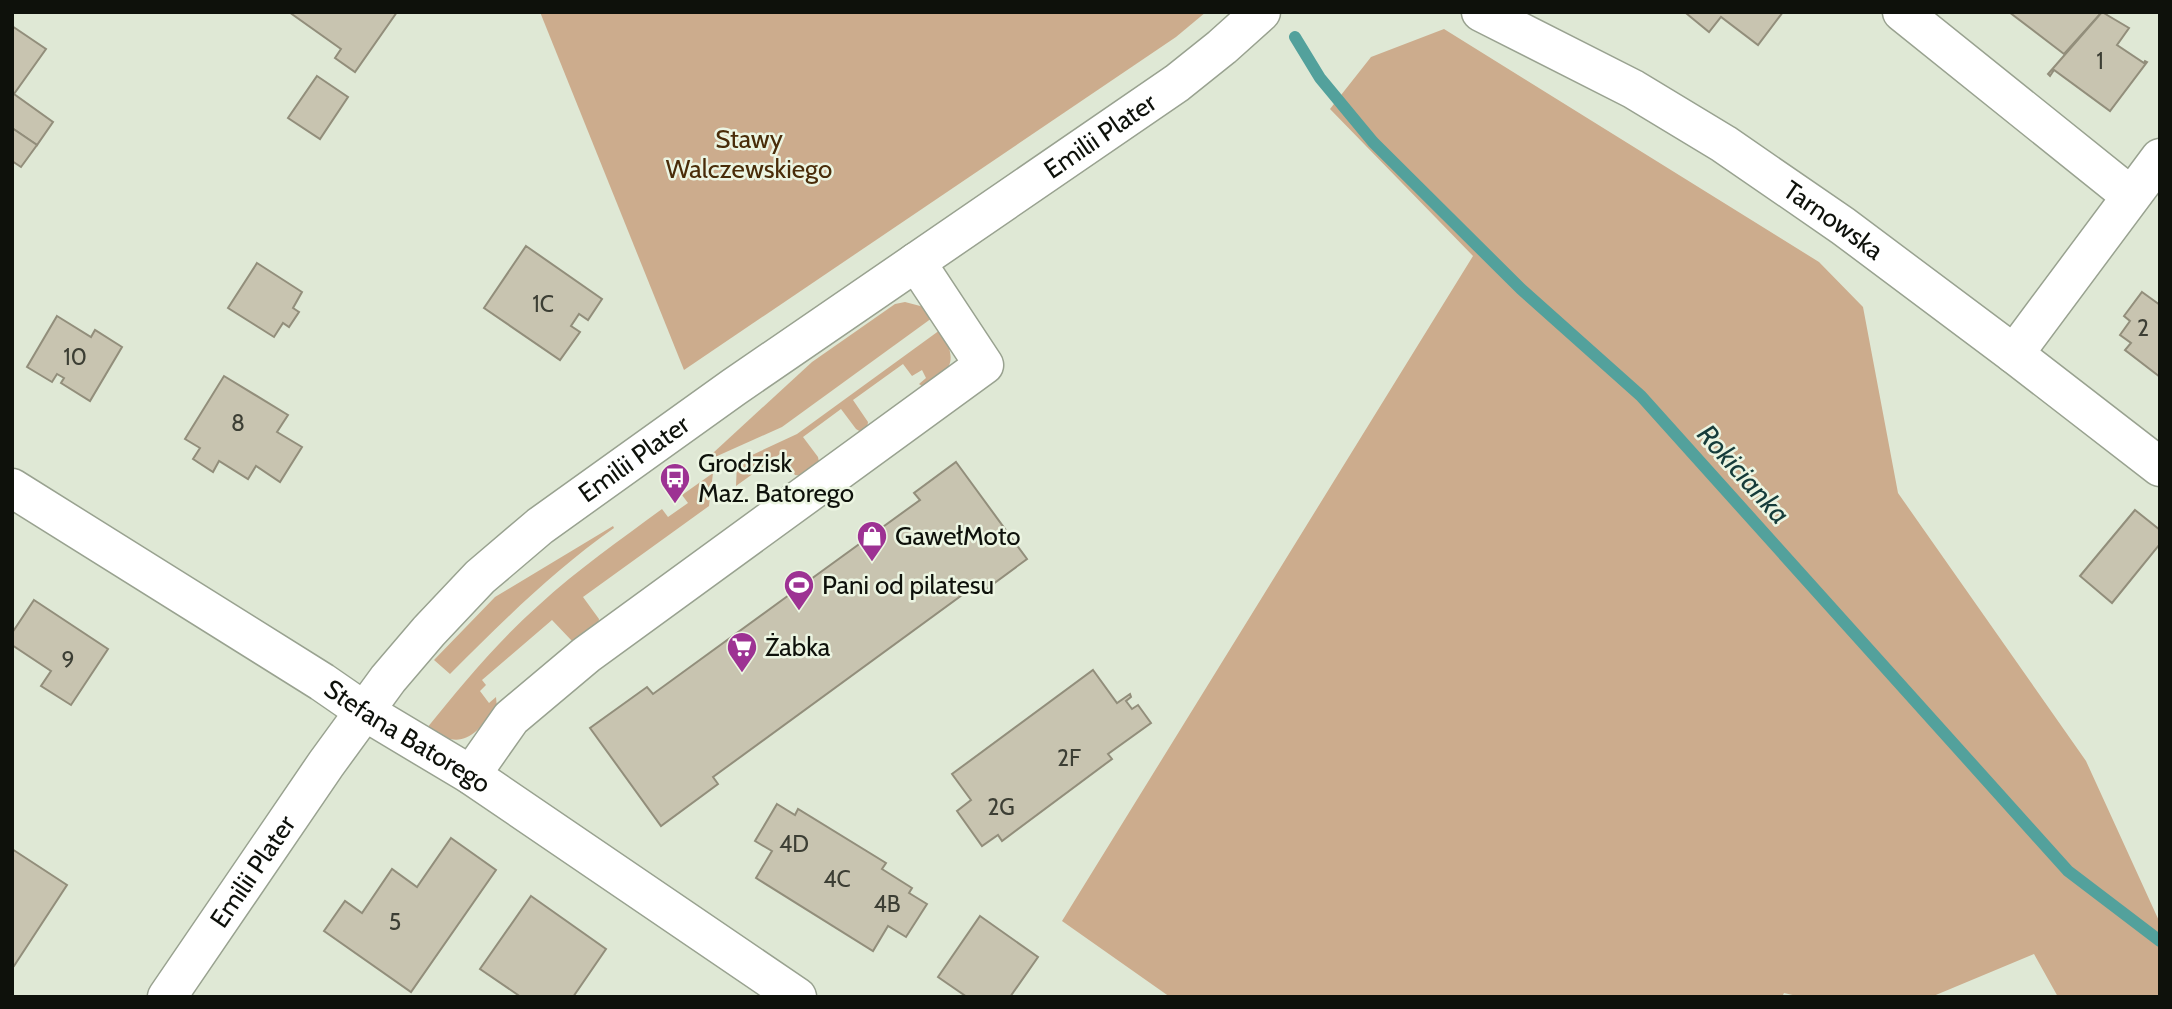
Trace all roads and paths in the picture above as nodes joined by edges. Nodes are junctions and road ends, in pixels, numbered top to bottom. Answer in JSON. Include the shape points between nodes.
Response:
{"nodes":[{"id":1,"x":1261,"y":12,"type":"edge"},
{"id":2,"x":1481,"y":12,"type":"edge"},
{"id":3,"x":1902,"y":12,"type":"edge"},
{"id":4,"x":2160,"y":158,"type":"edge"},
{"id":5,"x":2131,"y":196,"type":"junction"},
{"id":6,"x":916,"y":262,"type":"junction"},
{"id":7,"x":2014,"y":354,"type":"junction"},
{"id":8,"x":2160,"y":467,"type":"edge"},
{"id":9,"x":12,"y":488,"type":"edge"},
{"id":10,"x":365,"y":711,"type":"junction"},
{"id":11,"x":471,"y":775,"type":"junction"},
{"id":12,"x":167,"y":997,"type":"edge"},
{"id":13,"x":797,"y":997,"type":"edge"}],
"edges":[{"from":1,"to":6,"type":"street","name":"Emilii Plater","via":[[1223,47],[1125,120]]},
{"from":2,"to":7,"type":"street","name":"Tarnowska","via":[[1633,89],[1724,144]]},
{"from":3,"to":5,"type":"street"},
{"from":4,"to":5,"type":"street"},
{"from":5,"to":7,"type":"street"},
{"from":6,"to":10,"type":"street","name":"Emilii Plater","via":[[540,526],[480,577],[429,631]]},
{"from":6,"to":11,"type":"street","via":[[984,365],[586,655],[512,718]]},
{"from":7,"to":8,"type":"street","name":"Tarnowska"},
{"from":9,"to":10,"type":"street","name":"Stefana Batorego"},
{"from":10,"to":11,"type":"street","name":"Stefana Batorego"},
{"from":10,"to":12,"type":"street","name":"Emilii Plater"},
{"from":11,"to":13,"type":"street","name":"Stefana Batorego"}]}
